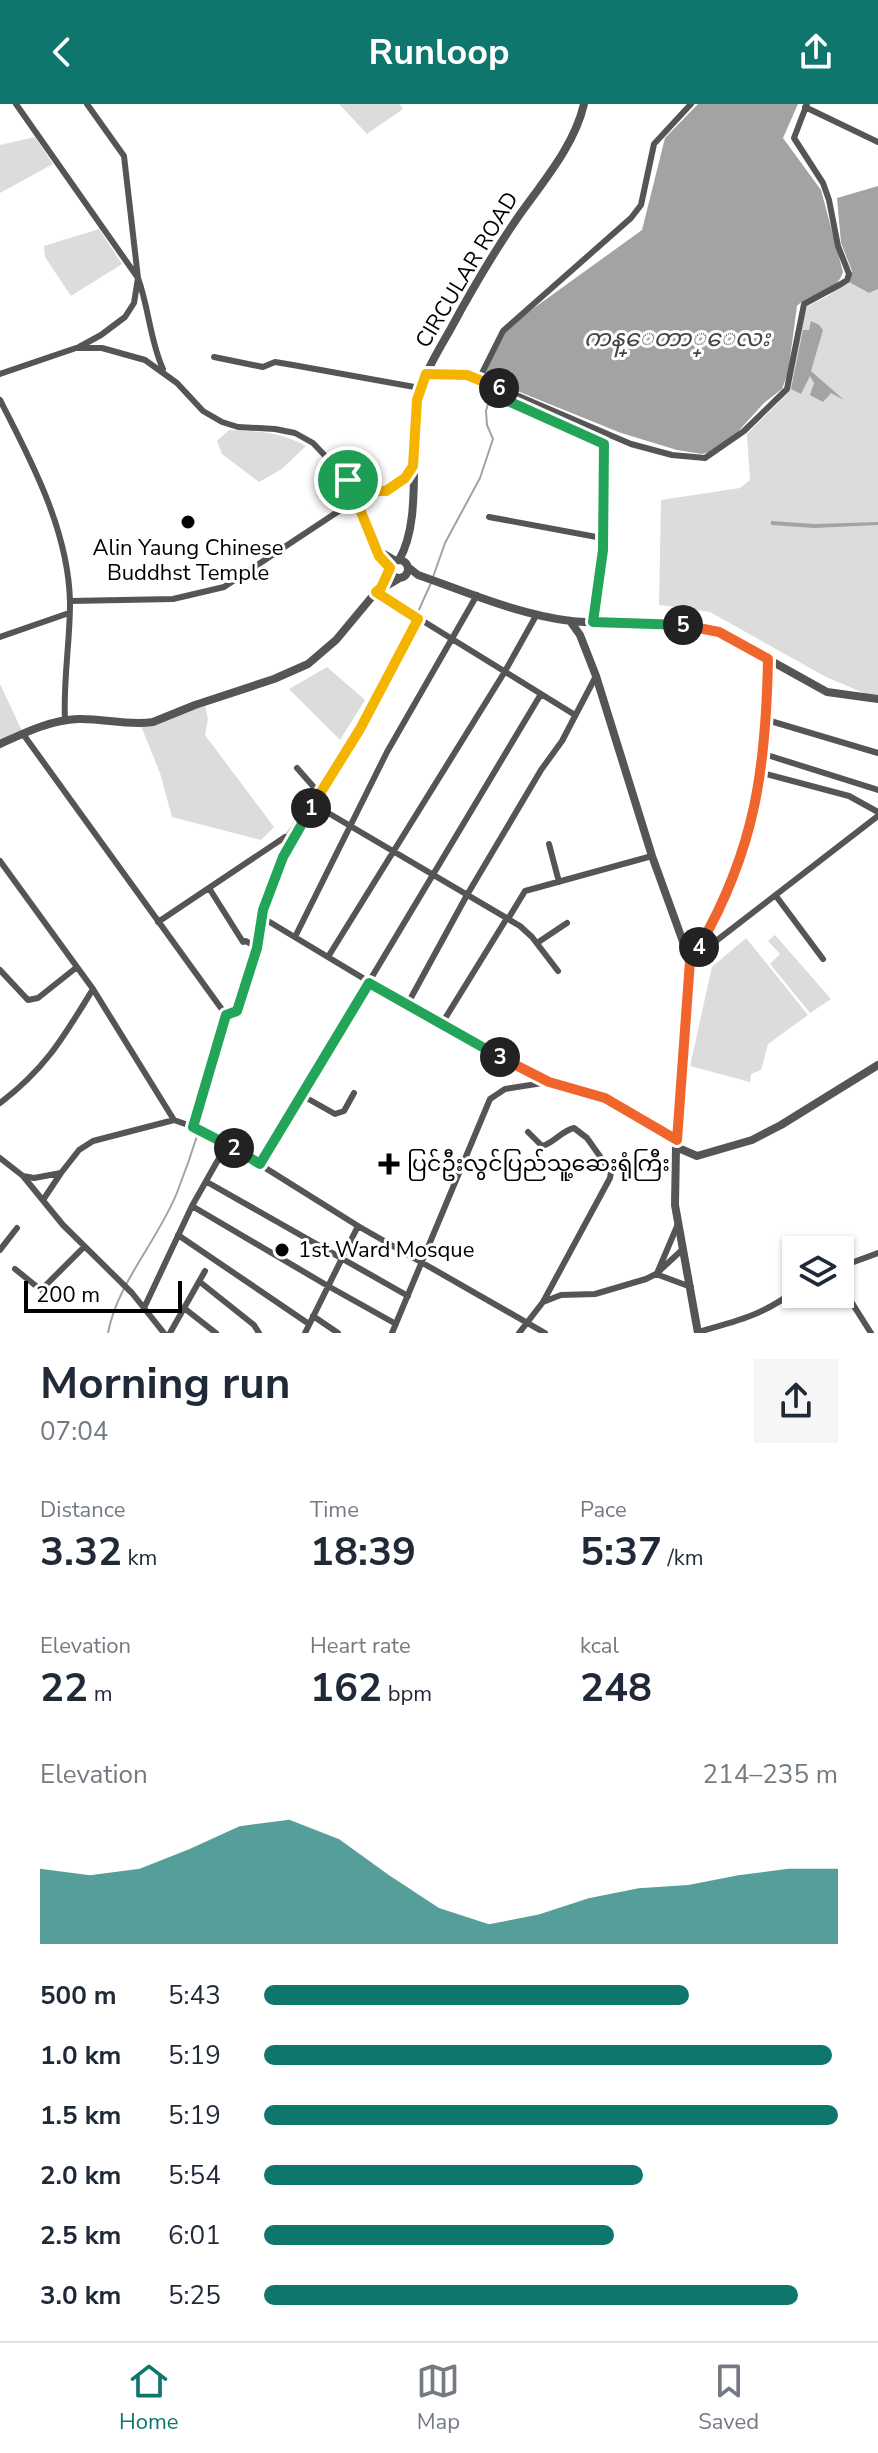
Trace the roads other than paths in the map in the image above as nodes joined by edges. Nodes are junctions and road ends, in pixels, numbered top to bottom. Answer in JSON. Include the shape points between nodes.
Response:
{"nodes":[{"id":1,"x":16,"y":104,"type":"edge"},
{"id":2,"x":87,"y":104,"type":"edge"},
{"id":3,"x":584,"y":104,"type":"edge"},
{"id":4,"x":691,"y":104,"type":"edge"},
{"id":5,"x":806,"y":106,"type":"edge"},
{"id":6,"x":878,"y":142,"type":"edge"},
{"id":7,"x":138,"y":278,"type":"junction"},
{"id":8,"x":76,"y":348,"type":"junction"},
{"id":9,"x":214,"y":357,"type":"dead end"},
{"id":10,"x":164,"y":372,"type":"junction"},
{"id":11,"x":0,"y":374,"type":"edge"},
{"id":12,"x":426,"y":374,"type":"junction"},
{"id":13,"x":479,"y":379,"type":"junction"},
{"id":14,"x":420,"y":388,"type":"junction"},
{"id":15,"x":499,"y":388,"type":"junction"},
{"id":16,"x":0,"y":400,"type":"edge"},
{"id":17,"x":413,"y":466,"type":"junction"},
{"id":18,"x":348,"y":480,"type":"junction"},
{"id":19,"x":357,"y":499,"type":"junction"},
{"id":20,"x":489,"y":517,"type":"dead end"},
{"id":21,"x":602,"y":538,"type":"junction"},
{"id":22,"x":399,"y":568,"type":"junction"},
{"id":23,"x":379,"y":590,"type":"junction"},
{"id":24,"x":477,"y":595,"type":"junction"},
{"id":25,"x":70,"y":601,"type":"junction"},
{"id":26,"x":69,"y":613,"type":"junction"},
{"id":27,"x":537,"y":614,"type":"junction"},
{"id":28,"x":416,"y":617,"type":"junction"},
{"id":29,"x":570,"y":621,"type":"junction"},
{"id":30,"x":593,"y":622,"type":"junction"},
{"id":31,"x":580,"y":635,"type":"junction"},
{"id":32,"x":0,"y":637,"type":"edge"},
{"id":33,"x":452,"y":640,"type":"junction"},
{"id":34,"x":768,"y":659,"type":"junction"},
{"id":35,"x":504,"y":673,"type":"junction"},
{"id":36,"x":596,"y":676,"type":"junction"},
{"id":37,"x":541,"y":694,"type":"junction"},
{"id":38,"x":878,"y":699,"type":"edge"},
{"id":39,"x":575,"y":715,"type":"junction"},
{"id":40,"x":65,"y":720,"type":"junction"},
{"id":41,"x":767,"y":720,"type":"junction"},
{"id":42,"x":23,"y":734,"type":"junction"},
{"id":43,"x":0,"y":744,"type":"edge"},
{"id":44,"x":878,"y":753,"type":"edge"},
{"id":45,"x":764,"y":754,"type":"junction"},
{"id":46,"x":297,"y":768,"type":"dead end"},
{"id":47,"x":762,"y":773,"type":"junction"},
{"id":48,"x":878,"y":790,"type":"edge"},
{"id":49,"x":317,"y":791,"type":"junction"},
{"id":50,"x":313,"y":804,"type":"junction"},
{"id":51,"x":878,"y":814,"type":"edge"},
{"id":52,"x":350,"y":826,"type":"junction"},
{"id":53,"x":285,"y":837,"type":"dead end"},
{"id":54,"x":549,"y":844,"type":"dead end"},
{"id":55,"x":391,"y":852,"type":"junction"},
{"id":56,"x":652,"y":856,"type":"junction"},
{"id":57,"x":0,"y":861,"type":"edge"},
{"id":58,"x":433,"y":875,"type":"junction"},
{"id":59,"x":559,"y":882,"type":"junction"},
{"id":60,"x":209,"y":888,"type":"junction"},
{"id":61,"x":467,"y":895,"type":"junction"},
{"id":62,"x":776,"y":896,"type":"junction"},
{"id":63,"x":263,"y":918,"type":"junction"},
{"id":64,"x":508,"y":918,"type":"junction"},
{"id":65,"x":158,"y":922,"type":"junction"},
{"id":66,"x":567,"y":923,"type":"dead end"},
{"id":67,"x":295,"y":937,"type":"junction"},
{"id":68,"x":537,"y":943,"type":"junction"},
{"id":69,"x":254,"y":946,"type":"junction"},
{"id":70,"x":328,"y":957,"type":"junction"},
{"id":71,"x":823,"y":959,"type":"dead end"},
{"id":72,"x":690,"y":961,"type":"junction"},
{"id":73,"x":77,"y":967,"type":"junction"},
{"id":74,"x":0,"y":970,"type":"edge"},
{"id":75,"x":558,"y":971,"type":"dead end"},
{"id":76,"x":369,"y":983,"type":"junction"},
{"id":77,"x":93,"y":989,"type":"junction"},
{"id":78,"x":407,"y":1005,"type":"junction"},
{"id":79,"x":230,"y":1013,"type":"junction"},
{"id":80,"x":441,"y":1025,"type":"junction"},
{"id":81,"x":878,"y":1065,"type":"edge"},
{"id":82,"x":549,"y":1082,"type":"junction"},
{"id":83,"x":354,"y":1093,"type":"dead end"},
{"id":84,"x":303,"y":1096,"type":"junction"},
{"id":85,"x":0,"y":1103,"type":"edge"},
{"id":86,"x":174,"y":1120,"type":"junction"},
{"id":87,"x":197,"y":1128,"type":"junction"},
{"id":88,"x":528,"y":1132,"type":"dead end"},
{"id":89,"x":676,"y":1143,"type":"junction"},
{"id":90,"x":227,"y":1144,"type":"junction"},
{"id":91,"x":697,"y":1156,"type":"junction"},
{"id":92,"x":0,"y":1158,"type":"edge"},
{"id":93,"x":260,"y":1164,"type":"junction"},
{"id":94,"x":4,"y":1166,"type":"edge"},
{"id":95,"x":675,"y":1171,"type":"junction"},
{"id":96,"x":61,"y":1173,"type":"junction"},
{"id":97,"x":23,"y":1176,"type":"junction"},
{"id":98,"x":207,"y":1182,"type":"junction"},
{"id":99,"x":43,"y":1200,"type":"junction"},
{"id":100,"x":192,"y":1206,"type":"junction"},
{"id":101,"x":678,"y":1224,"type":"junction"},
{"id":102,"x":358,"y":1226,"type":"junction"},
{"id":103,"x":17,"y":1228,"type":"dead end"},
{"id":104,"x":178,"y":1235,"type":"junction"},
{"id":105,"x":84,"y":1247,"type":"junction"},
{"id":106,"x":683,"y":1249,"type":"junction"},
{"id":107,"x":0,"y":1250,"type":"edge"},
{"id":108,"x":878,"y":1253,"type":"edge"},
{"id":109,"x":341,"y":1258,"type":"junction"},
{"id":110,"x":854,"y":1262,"type":"edge"},
{"id":111,"x":421,"y":1263,"type":"junction"},
{"id":112,"x":15,"y":1269,"type":"dead end"},
{"id":113,"x":205,"y":1271,"type":"dead end"},
{"id":114,"x":656,"y":1274,"type":"junction"},
{"id":115,"x":200,"y":1282,"type":"junction"},
{"id":116,"x":328,"y":1286,"type":"junction"},
{"id":117,"x":692,"y":1287,"type":"junction"},
{"id":118,"x":408,"y":1296,"type":"junction"},
{"id":119,"x":782,"y":1299,"type":"edge"},
{"id":120,"x":543,"y":1302,"type":"junction"},
{"id":121,"x":854,"y":1306,"type":"edge"},
{"id":122,"x":144,"y":1308,"type":"junction"},
{"id":123,"x":184,"y":1308,"type":"junction"},
{"id":124,"x":311,"y":1320,"type":"junction"},
{"id":125,"x":527,"y":1322,"type":"junction"},
{"id":126,"x":396,"y":1324,"type":"junction"},
{"id":127,"x":698,"y":1332,"type":"edge"},
{"id":128,"x":164,"y":1333,"type":"edge"},
{"id":129,"x":170,"y":1333,"type":"edge"},
{"id":130,"x":216,"y":1333,"type":"edge"},
{"id":131,"x":259,"y":1333,"type":"edge"},
{"id":132,"x":305,"y":1333,"type":"edge"},
{"id":133,"x":338,"y":1333,"type":"edge"},
{"id":134,"x":392,"y":1333,"type":"edge"},
{"id":135,"x":519,"y":1333,"type":"edge"},
{"id":136,"x":545,"y":1333,"type":"edge"},
{"id":137,"x":871,"y":1333,"type":"edge"}],
"edges":[{"from":1,"to":7,"type":"street"},
{"from":2,"to":7,"type":"street","via":[[124,156]]},
{"from":3,"to":12,"type":"street","name":"CIRCULAR ROAD","via":[[578,127],[506,234]]},
{"from":4,"to":13,"type":"street","via":[[654,144],[641,205],[631,218],[503,331]]},
{"from":5,"to":6,"type":"street"},
{"from":5,"to":15,"type":"street","via":[[794,138],[823,183],[849,274],[804,304],[787,389],[776,402],[744,431],[696,459],[631,444]]},
{"from":7,"to":8,"type":"street","via":[[134,303],[125,317]]},
{"from":7,"to":10,"type":"street"},
{"from":8,"to":10,"type":"street","via":[[118,352]]},
{"from":8,"to":11,"type":"street"},
{"from":9,"to":14,"type":"street","via":[[263,367],[275,362]]},
{"from":10,"to":18,"type":"street","via":[[203,411],[222,422],[295,433],[313,443]]},
{"from":12,"to":13,"type":"street"},
{"from":12,"to":14,"type":"street","name":"CIRCULAR ROAD"},
{"from":13,"to":15,"type":"street"},
{"from":14,"to":17,"type":"street","name":"CIRCULAR ROAD"},
{"from":15,"to":21,"type":"street","via":[[499,397],[604,444]]},
{"from":16,"to":25,"type":"street","via":[[36,471],[64,560]]},
{"from":17,"to":18,"type":"street","via":[[386,491],[364,491]]},
{"from":17,"to":22,"type":"street","name":"CIRCULAR ROAD","via":[[406,548]]},
{"from":18,"to":19,"type":"street"},
{"from":19,"to":22,"type":"street","via":[[376,548]]},
{"from":19,"to":25,"type":"street","via":[[224,587],[173,599]]},
{"from":20,"to":21,"type":"street"},
{"from":21,"to":30,"type":"street"},
{"from":22,"to":23,"type":"street"},
{"from":22,"to":24,"type":"street"},
{"from":23,"to":28,"type":"street"},
{"from":23,"to":40,"type":"street","via":[[336,640],[300,668],[153,722]]},
{"from":24,"to":27,"type":"street"},
{"from":24,"to":33,"type":"street"},
{"from":25,"to":26,"type":"street"},
{"from":26,"to":32,"type":"street"},
{"from":26,"to":40,"type":"street"},
{"from":27,"to":29,"type":"street"},
{"from":27,"to":35,"type":"street"},
{"from":28,"to":33,"type":"street"},
{"from":28,"to":49,"type":"street","via":[[360,729]]},
{"from":29,"to":30,"type":"street"},
{"from":29,"to":31,"type":"street"},
{"from":30,"to":31,"type":"street"},
{"from":30,"to":34,"type":"street","via":[[699,626]]},
{"from":31,"to":36,"type":"street"},
{"from":33,"to":35,"type":"street"},
{"from":33,"to":52,"type":"street"},
{"from":34,"to":38,"type":"street","via":[[827,692]]},
{"from":34,"to":41,"type":"street"},
{"from":35,"to":37,"type":"street"},
{"from":35,"to":55,"type":"street"},
{"from":36,"to":39,"type":"street"},
{"from":36,"to":56,"type":"street"},
{"from":37,"to":39,"type":"street"},
{"from":37,"to":58,"type":"street"},
{"from":39,"to":61,"type":"street"},
{"from":40,"to":42,"type":"street"},
{"from":41,"to":44,"type":"street"},
{"from":41,"to":45,"type":"street"},
{"from":42,"to":43,"type":"street"},
{"from":42,"to":65,"type":"street"},
{"from":45,"to":47,"type":"street"},
{"from":45,"to":48,"type":"street"},
{"from":46,"to":49,"type":"street"},
{"from":47,"to":51,"type":"street","via":[[849,796]]},
{"from":47,"to":72,"type":"street","via":[[738,865]]},
{"from":49,"to":50,"type":"street"},
{"from":50,"to":52,"type":"street"},
{"from":50,"to":63,"type":"street","via":[[283,857]]},
{"from":51,"to":62,"type":"street"},
{"from":52,"to":55,"type":"street"},
{"from":52,"to":67,"type":"street"},
{"from":53,"to":60,"type":"street"},
{"from":54,"to":59,"type":"street"},
{"from":55,"to":58,"type":"street"},
{"from":55,"to":70,"type":"street"},
{"from":56,"to":59,"type":"street"},
{"from":56,"to":72,"type":"street"},
{"from":57,"to":73,"type":"street"},
{"from":58,"to":61,"type":"street"},
{"from":58,"to":76,"type":"street"},
{"from":59,"to":64,"type":"street","via":[[525,891]]},
{"from":60,"to":65,"type":"street"},
{"from":60,"to":69,"type":"street","via":[[243,942]]},
{"from":61,"to":64,"type":"street"},
{"from":61,"to":78,"type":"street"},
{"from":62,"to":71,"type":"street"},
{"from":62,"to":72,"type":"street"},
{"from":63,"to":67,"type":"street"},
{"from":63,"to":69,"type":"street"},
{"from":64,"to":68,"type":"street"},
{"from":64,"to":80,"type":"street"},
{"from":65,"to":79,"type":"street"},
{"from":66,"to":68,"type":"street"},
{"from":67,"to":70,"type":"street"},
{"from":68,"to":75,"type":"street"},
{"from":69,"to":79,"type":"street","via":[[237,1011]]},
{"from":70,"to":76,"type":"street"},
{"from":72,"to":89,"type":"street"},
{"from":73,"to":74,"type":"street","via":[[28,1000]]},
{"from":73,"to":77,"type":"street"},
{"from":76,"to":78,"type":"street"},
{"from":76,"to":84,"type":"street"},
{"from":77,"to":85,"type":"street","via":[[52,1056]]},
{"from":77,"to":86,"type":"street"},
{"from":78,"to":80,"type":"street"},
{"from":79,"to":87,"type":"street"},
{"from":80,"to":82,"type":"street"},
{"from":81,"to":91,"type":"street","via":[[752,1140]]},
{"from":82,"to":89,"type":"street","via":[[605,1098]]},
{"from":82,"to":111,"type":"street","via":[[505,1089],[490,1099]]},
{"from":83,"to":84,"type":"street","via":[[344,1111],[335,1114]]},
{"from":84,"to":93,"type":"street"},
{"from":86,"to":87,"type":"street"},
{"from":86,"to":96,"type":"street","via":[[93,1141]]},
{"from":87,"to":90,"type":"street"},
{"from":88,"to":120,"type":"street","via":[[542,1146],[574,1128],[611,1172]]},
{"from":89,"to":91,"type":"street"},
{"from":89,"to":95,"type":"street"},
{"from":90,"to":93,"type":"street"},
{"from":90,"to":98,"type":"street"},
{"from":91,"to":95,"type":"street"},
{"from":92,"to":94,"type":"street"},
{"from":93,"to":102,"type":"street"},
{"from":94,"to":97,"type":"street"},
{"from":95,"to":101,"type":"street"},
{"from":96,"to":97,"type":"street"},
{"from":96,"to":99,"type":"street"},
{"from":97,"to":99,"type":"street"},
{"from":98,"to":100,"type":"street"},
{"from":98,"to":109,"type":"street"},
{"from":99,"to":105,"type":"street"},
{"from":100,"to":104,"type":"street"},
{"from":100,"to":116,"type":"street"},
{"from":101,"to":106,"type":"street"},
{"from":101,"to":114,"type":"street"},
{"from":102,"to":109,"type":"street"},
{"from":102,"to":111,"type":"street"},
{"from":103,"to":107,"type":"street"},
{"from":104,"to":122,"type":"street"},
{"from":104,"to":124,"type":"street"},
{"from":105,"to":112,"type":"street","via":[[41,1290]]},
{"from":105,"to":122,"type":"street"},
{"from":106,"to":114,"type":"street"},
{"from":106,"to":117,"type":"street"},
{"from":108,"to":110,"type":"street"},
{"from":109,"to":116,"type":"street"},
{"from":109,"to":118,"type":"street"},
{"from":111,"to":118,"type":"street"},
{"from":111,"to":125,"type":"street"},
{"from":113,"to":115,"type":"street"},
{"from":114,"to":117,"type":"street"},
{"from":114,"to":120,"type":"street","via":[[617,1289]]},
{"from":115,"to":123,"type":"street"},
{"from":115,"to":131,"type":"street"},
{"from":116,"to":124,"type":"street"},
{"from":116,"to":126,"type":"street"},
{"from":117,"to":127,"type":"street"},
{"from":118,"to":126,"type":"street"},
{"from":119,"to":127,"type":"street","via":[[750,1318]]},
{"from":120,"to":125,"type":"street"},
{"from":121,"to":137,"type":"street"},
{"from":122,"to":128,"type":"street"},
{"from":123,"to":129,"type":"street"},
{"from":123,"to":130,"type":"street"},
{"from":124,"to":132,"type":"street"},
{"from":124,"to":133,"type":"street"},
{"from":125,"to":135,"type":"street"},
{"from":125,"to":136,"type":"street"},
{"from":126,"to":134,"type":"street"}]}
